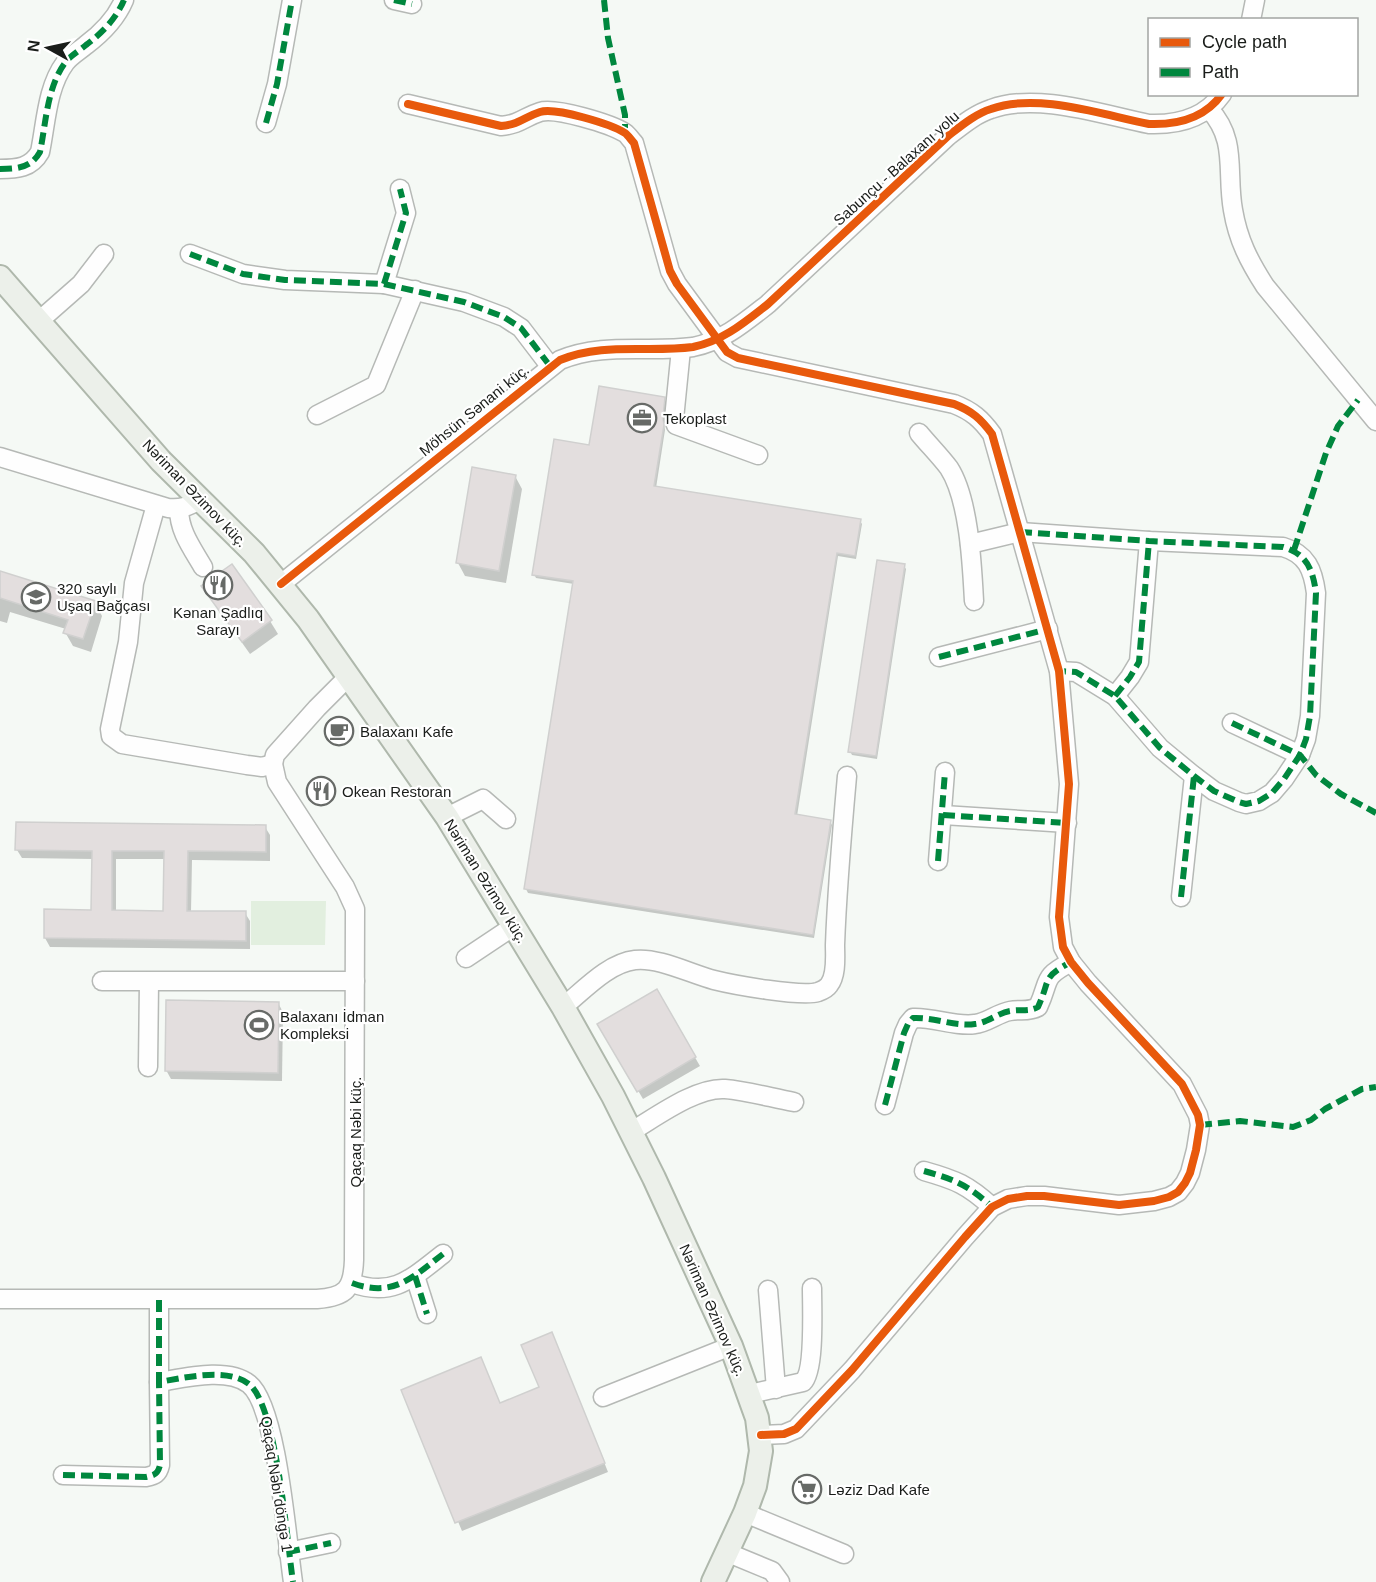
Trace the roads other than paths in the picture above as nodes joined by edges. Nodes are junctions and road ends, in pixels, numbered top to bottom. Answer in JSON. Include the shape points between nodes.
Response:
{"nodes":[{"id":1,"x":124,"y":0,"type":"edge"},
{"id":2,"x":292,"y":0,"type":"edge"},
{"id":3,"x":1256,"y":0,"type":"edge"},
{"id":4,"x":1252,"y":18,"type":"edge"},
{"id":5,"x":1220,"y":96,"type":"edge"},
{"id":6,"x":408,"y":104,"type":"dead end"},
{"id":7,"x":1209,"y":109,"type":"junction"},
{"id":8,"x":266,"y":123,"type":"dead end"},
{"id":9,"x":0,"y":169,"type":"edge"},
{"id":10,"x":400,"y":189,"type":"dead end"},
{"id":11,"x":104,"y":254,"type":"dead end"},
{"id":12,"x":190,"y":254,"type":"dead end"},
{"id":13,"x":0,"y":277,"type":"edge"},
{"id":14,"x":384,"y":284,"type":"junction"},
{"id":15,"x":415,"y":290,"type":"junction"},
{"id":16,"x":39,"y":321,"type":"junction"},
{"id":17,"x":718,"y":339,"type":"junction"},
{"id":18,"x":681,"y":349,"type":"junction"},
{"id":19,"x":550,"y":366,"type":"junction"},
{"id":20,"x":317,"y":415,"type":"dead end"},
{"id":21,"x":1376,"y":421,"type":"edge"},
{"id":22,"x":918,"y":433,"type":"dead end"},
{"id":23,"x":758,"y":454,"type":"dead end"},
{"id":24,"x":0,"y":457,"type":"edge"},
{"id":25,"x":189,"y":504,"type":"junction"},
{"id":26,"x":156,"y":505,"type":"junction"},
{"id":27,"x":1020,"y":532,"type":"junction"},
{"id":28,"x":1149,"y":541,"type":"junction"},
{"id":29,"x":970,"y":544,"type":"junction"},
{"id":30,"x":203,"y":567,"type":"dead end"},
{"id":31,"x":281,"y":584,"type":"junction"},
{"id":32,"x":974,"y":601,"type":"dead end"},
{"id":33,"x":1048,"y":629,"type":"junction"},
{"id":34,"x":939,"y":657,"type":"dead end"},
{"id":35,"x":1059,"y":671,"type":"junction"},
{"id":36,"x":349,"y":676,"type":"junction"},
{"id":37,"x":1115,"y":696,"type":"junction"},
{"id":38,"x":1232,"y":723,"type":"dead end"},
{"id":39,"x":1300,"y":755,"type":"junction"},
{"id":40,"x":273,"y":764,"type":"junction"},
{"id":41,"x":945,"y":772,"type":"dead end"},
{"id":42,"x":848,"y":776,"type":"dead end"},
{"id":43,"x":1194,"y":777,"type":"junction"},
{"id":44,"x":943,"y":815,"type":"junction"},
{"id":45,"x":447,"y":817,"type":"junction"},
{"id":46,"x":506,"y":819,"type":"dead end"},
{"id":47,"x":1067,"y":823,"type":"junction"},
{"id":48,"x":938,"y":861,"type":"dead end"},
{"id":49,"x":1181,"y":897,"type":"dead end"},
{"id":50,"x":514,"y":926,"type":"junction"},
{"id":51,"x":466,"y":958,"type":"dead end"},
{"id":52,"x":1071,"y":962,"type":"junction"},
{"id":53,"x":102,"y":981,"type":"dead end"},
{"id":54,"x":355,"y":981,"type":"junction"},
{"id":55,"x":149,"y":982,"type":"junction"},
{"id":56,"x":563,"y":1007,"type":"junction"},
{"id":57,"x":148,"y":1067,"type":"dead end"},
{"id":58,"x":794,"y":1102,"type":"dead end"},
{"id":59,"x":885,"y":1105,"type":"dead end"},
{"id":60,"x":632,"y":1131,"type":"junction"},
{"id":61,"x":924,"y":1171,"type":"dead end"},
{"id":62,"x":992,"y":1208,"type":"junction"},
{"id":63,"x":443,"y":1254,"type":"dead end"},
{"id":64,"x":415,"y":1276,"type":"junction"},
{"id":65,"x":352,"y":1283,"type":"junction"},
{"id":66,"x":812,"y":1288,"type":"dead end"},
{"id":67,"x":768,"y":1290,"type":"dead end"},
{"id":68,"x":0,"y":1299,"type":"edge"},
{"id":69,"x":159,"y":1300,"type":"junction"},
{"id":70,"x":427,"y":1314,"type":"dead end"},
{"id":71,"x":731,"y":1346,"type":"junction"},
{"id":72,"x":159,"y":1382,"type":"junction"},
{"id":73,"x":776,"y":1389,"type":"junction"},
{"id":74,"x":750,"y":1395,"type":"junction"},
{"id":75,"x":603,"y":1397,"type":"dead end"},
{"id":76,"x":761,"y":1435,"type":"junction"},
{"id":77,"x":63,"y":1475,"type":"dead end"},
{"id":78,"x":745,"y":1513,"type":"junction"},
{"id":79,"x":331,"y":1542,"type":"dead end"},
{"id":80,"x":288,"y":1552,"type":"junction"},
{"id":81,"x":726,"y":1552,"type":"junction"},
{"id":82,"x":844,"y":1554,"type":"dead end"},
{"id":83,"x":293,"y":1582,"type":"edge"},
{"id":84,"x":713,"y":1582,"type":"edge"},
{"id":85,"x":780,"y":1582,"type":"edge"}],
"edges":[{"from":1,"to":9,"type":"street","via":[[100,34],[66,60],[60,70],[35,160],[19,168]]},
{"from":2,"to":8,"type":"street"},
{"from":3,"to":4,"type":"street"},
{"from":5,"to":7,"type":"street","name":"Sabunçu - Balaxanı yolu"},
{"from":6,"to":17,"type":"street","via":[[501,126],[553,110],[626,133],[634,143],[670,271]]},
{"from":7,"to":17,"type":"street","name":"Sabunçu - Balaxanı yolu","via":[[1167,125],[1042,104],[1008,104],[990,109],[948,136],[768,304]]},
{"from":7,"to":21,"type":"street","via":[[1227,136],[1233,207],[1240,241],[1252,266]]},
{"from":10,"to":14,"type":"street","via":[[406,213]]},
{"from":11,"to":16,"type":"street","via":[[81,284]]},
{"from":12,"to":14,"type":"street","via":[[263,278]]},
{"from":13,"to":16,"type":"main road","name":"Nəriman Əzimov küç."},
{"from":14,"to":15,"type":"street"},
{"from":15,"to":19,"type":"street","via":[[504,317],[521,328]]},
{"from":15,"to":20,"type":"street","via":[[376,385]]},
{"from":16,"to":25,"type":"main road","name":"Nəriman Əzimov küç.","via":[[155,453]]},
{"from":17,"to":18,"type":"street","name":"Möhsün Sənani küç."},
{"from":17,"to":27,"type":"street","via":[[727,352],[738,358],[969,410],[992,435]]},
{"from":18,"to":19,"type":"street","name":"Möhsün Sənani küç.","via":[[609,348],[571,355]]},
{"from":18,"to":23,"type":"street","via":[[676,425]]},
{"from":19,"to":31,"type":"street","name":"Möhsün Sənani küç."},
{"from":22,"to":29,"type":"street","via":[[949,469],[960,497]]},
{"from":24,"to":26,"type":"street"},
{"from":25,"to":26,"type":"street"},
{"from":25,"to":30,"type":"street","via":[[179,520]]},
{"from":25,"to":31,"type":"main road","name":"Nəriman Əzimov küç.","via":[[254,553]]},
{"from":26,"to":40,"type":"street","via":[[134,584],[111,736],[122,744],[247,765]]},
{"from":27,"to":28,"type":"street"},
{"from":27,"to":29,"type":"street"},
{"from":27,"to":33,"type":"street"},
{"from":28,"to":37,"type":"street","via":[[1139,662]]},
{"from":28,"to":39,"type":"street","via":[[1283,547],[1305,558],[1314,574],[1316,593],[1310,716]]},
{"from":29,"to":32,"type":"street"},
{"from":31,"to":36,"type":"main road","name":"Nəriman Əzimov küç."},
{"from":33,"to":34,"type":"street"},
{"from":33,"to":35,"type":"street"},
{"from":35,"to":37,"type":"street","via":[[1076,672]]},
{"from":35,"to":47,"type":"street","via":[[1068,768]]},
{"from":36,"to":40,"type":"street","via":[[282,746]]},
{"from":36,"to":45,"type":"main road","name":"Nəriman Əzimov küç."},
{"from":37,"to":43,"type":"street","via":[[1160,748]]},
{"from":38,"to":39,"type":"street"},
{"from":39,"to":43,"type":"street","via":[[1272,793],[1246,804],[1214,791]]},
{"from":40,"to":54,"type":"street","name":"Qaçaq Nəbi küç.","via":[[277,782],[355,909]]},
{"from":41,"to":44,"type":"street"},
{"from":42,"to":56,"type":"street","via":[[838,870],[835,959],[829,985],[820,992],[803,994],[715,980],[637,960],[608,971]]},
{"from":43,"to":49,"type":"street"},
{"from":44,"to":47,"type":"street"},
{"from":44,"to":48,"type":"street"},
{"from":45,"to":46,"type":"street","via":[[483,800]]},
{"from":45,"to":50,"type":"main road","name":"Nəriman Əzimov küç."},
{"from":47,"to":52,"type":"street","via":[[1059,924],[1063,947]]},
{"from":50,"to":51,"type":"street"},
{"from":50,"to":56,"type":"main road","name":"Nəriman Əzimov küç."},
{"from":52,"to":59,"type":"street","via":[[1047,978],[1038,1007],[1032,1011],[1010,1011],[972,1025],[913,1018],[904,1034]]},
{"from":52,"to":62,"type":"street","via":[[1172,1071],[1192,1100],[1200,1125],[1190,1173],[1169,1197],[1140,1204],[1027,1196]]},
{"from":53,"to":55,"type":"street"},
{"from":54,"to":55,"type":"street"},
{"from":54,"to":65,"type":"street","name":"Qaçaq Nəbi küç."},
{"from":55,"to":57,"type":"street"},
{"from":56,"to":60,"type":"main road","name":"Nəriman Əzimov küç."},
{"from":58,"to":60,"type":"street","via":[[724,1089],[708,1090]]},
{"from":60,"to":71,"type":"main road","name":"Nəriman Əzimov küç."},
{"from":61,"to":62,"type":"street","via":[[972,1189]]},
{"from":62,"to":76,"type":"street","via":[[796,1429]]},
{"from":63,"to":64,"type":"street"},
{"from":64,"to":65,"type":"street","via":[[389,1288],[366,1288]]},
{"from":64,"to":70,"type":"street"},
{"from":65,"to":69,"type":"street","via":[[329,1298]]},
{"from":66,"to":73,"type":"street","via":[[808,1377]]},
{"from":67,"to":73,"type":"street"},
{"from":68,"to":69,"type":"street"},
{"from":69,"to":72,"type":"street"},
{"from":71,"to":74,"type":"main road","name":"Nəriman Əzimov küç."},
{"from":71,"to":75,"type":"street"},
{"from":72,"to":77,"type":"street","via":[[158,1472],[146,1477]]},
{"from":72,"to":80,"type":"street","name":"Qaçaq Nəbi döngə 1","via":[[220,1375],[248,1383],[256,1392],[264,1404],[271,1430]]},
{"from":73,"to":74,"type":"street"},
{"from":74,"to":76,"type":"main road","name":"Nəriman Əzimov küç."},
{"from":76,"to":78,"type":"main road","name":"Nəriman Əzimov küç.","via":[[759,1468]]},
{"from":78,"to":81,"type":"main road","name":"Nəriman Əzimov küç."},
{"from":78,"to":82,"type":"street"},
{"from":79,"to":80,"type":"street"},
{"from":80,"to":83,"type":"street","name":"Qaçaq Nəbi döngə 1"},
{"from":81,"to":84,"type":"main road","name":"Nəriman Əzimov küç."},
{"from":81,"to":85,"type":"street","via":[[772,1571]]}]}
